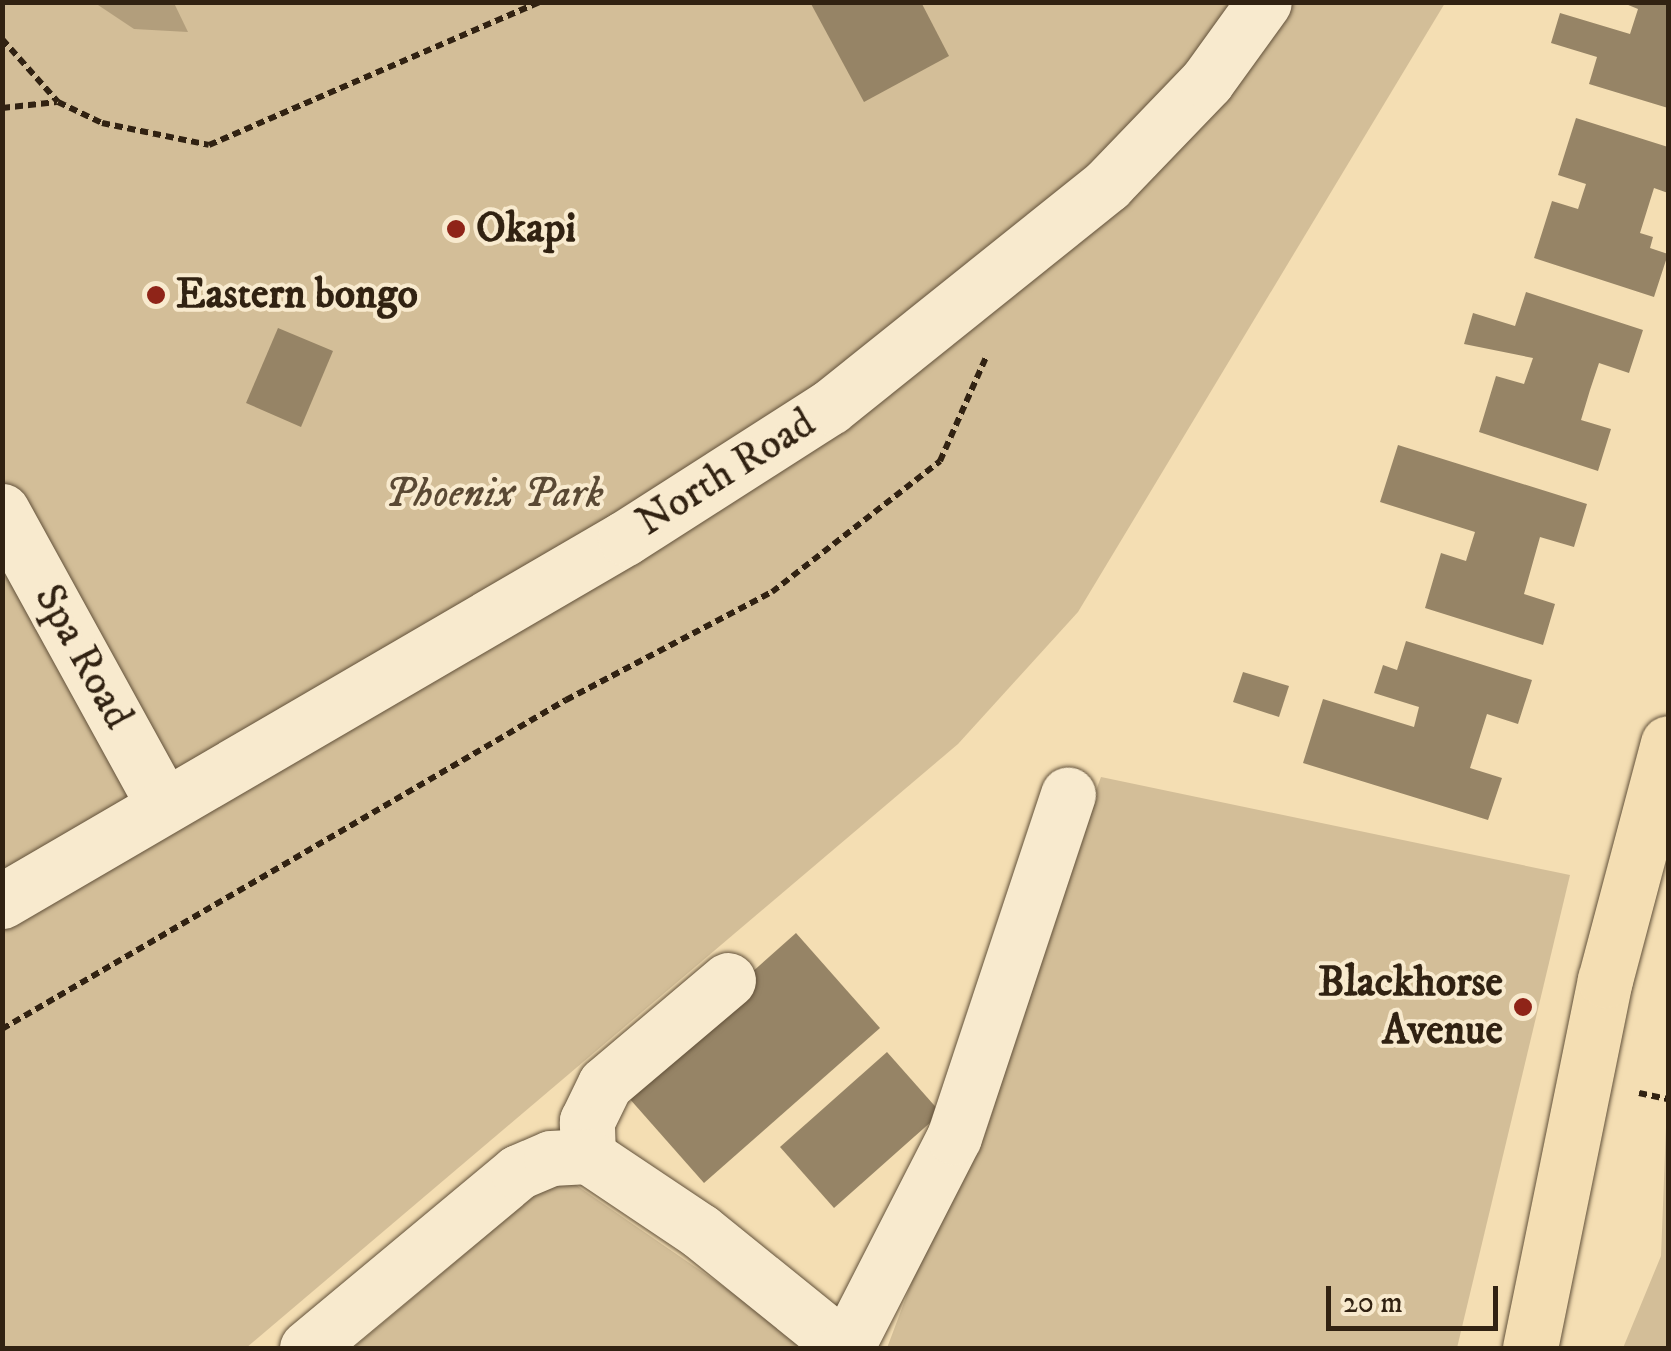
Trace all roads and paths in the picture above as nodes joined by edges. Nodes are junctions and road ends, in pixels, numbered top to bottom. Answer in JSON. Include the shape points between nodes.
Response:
{"nodes":[{"id":1,"x":540,"y":2,"type":"edge"},
{"id":2,"x":1264,"y":2,"type":"edge"},
{"id":3,"x":2,"y":39,"type":"edge"},
{"id":4,"x":58,"y":102,"type":"junction"},
{"id":5,"x":2,"y":108,"type":"edge"},
{"id":6,"x":996,"y":337,"type":"dead end"},
{"id":7,"x":2,"y":511,"type":"edge"},
{"id":8,"x":1668,"y":743,"type":"edge"},
{"id":9,"x":1068,"y":794,"type":"dead end"},
{"id":10,"x":163,"y":804,"type":"junction"},
{"id":11,"x":2,"y":902,"type":"edge"},
{"id":12,"x":728,"y":980,"type":"dead end"},
{"id":13,"x":2,"y":1028,"type":"edge"},
{"id":14,"x":588,"y":1156,"type":"junction"},
{"id":15,"x":306,"y":1348,"type":"edge"},
{"id":16,"x":846,"y":1348,"type":"edge"},
{"id":17,"x":1530,"y":1348,"type":"edge"}],
"edges":[{"from":1,"to":4,"type":"path","via":[[209,145],[102,123]]},
{"from":2,"to":10,"type":"street","name":"North Road","via":[[1207,81],[1107,185],[830,407],[624,538]]},
{"from":3,"to":4,"type":"path"},
{"from":4,"to":5,"type":"path"},
{"from":6,"to":13,"type":"path","via":[[940,461],[772,592],[550,710]]},
{"from":7,"to":10,"type":"street","name":"Spa Road"},
{"from":8,"to":17,"type":"main road","via":[[1605,980]]},
{"from":9,"to":16,"type":"street","via":[[954,1137]]},
{"from":10,"to":11,"type":"street","name":"North Road"},
{"from":12,"to":14,"type":"street","via":[[605,1084],[587,1121]]},
{"from":14,"to":15,"type":"street","via":[[551,1158],[518,1172]]},
{"from":14,"to":16,"type":"street","via":[[700,1231]]}]}
